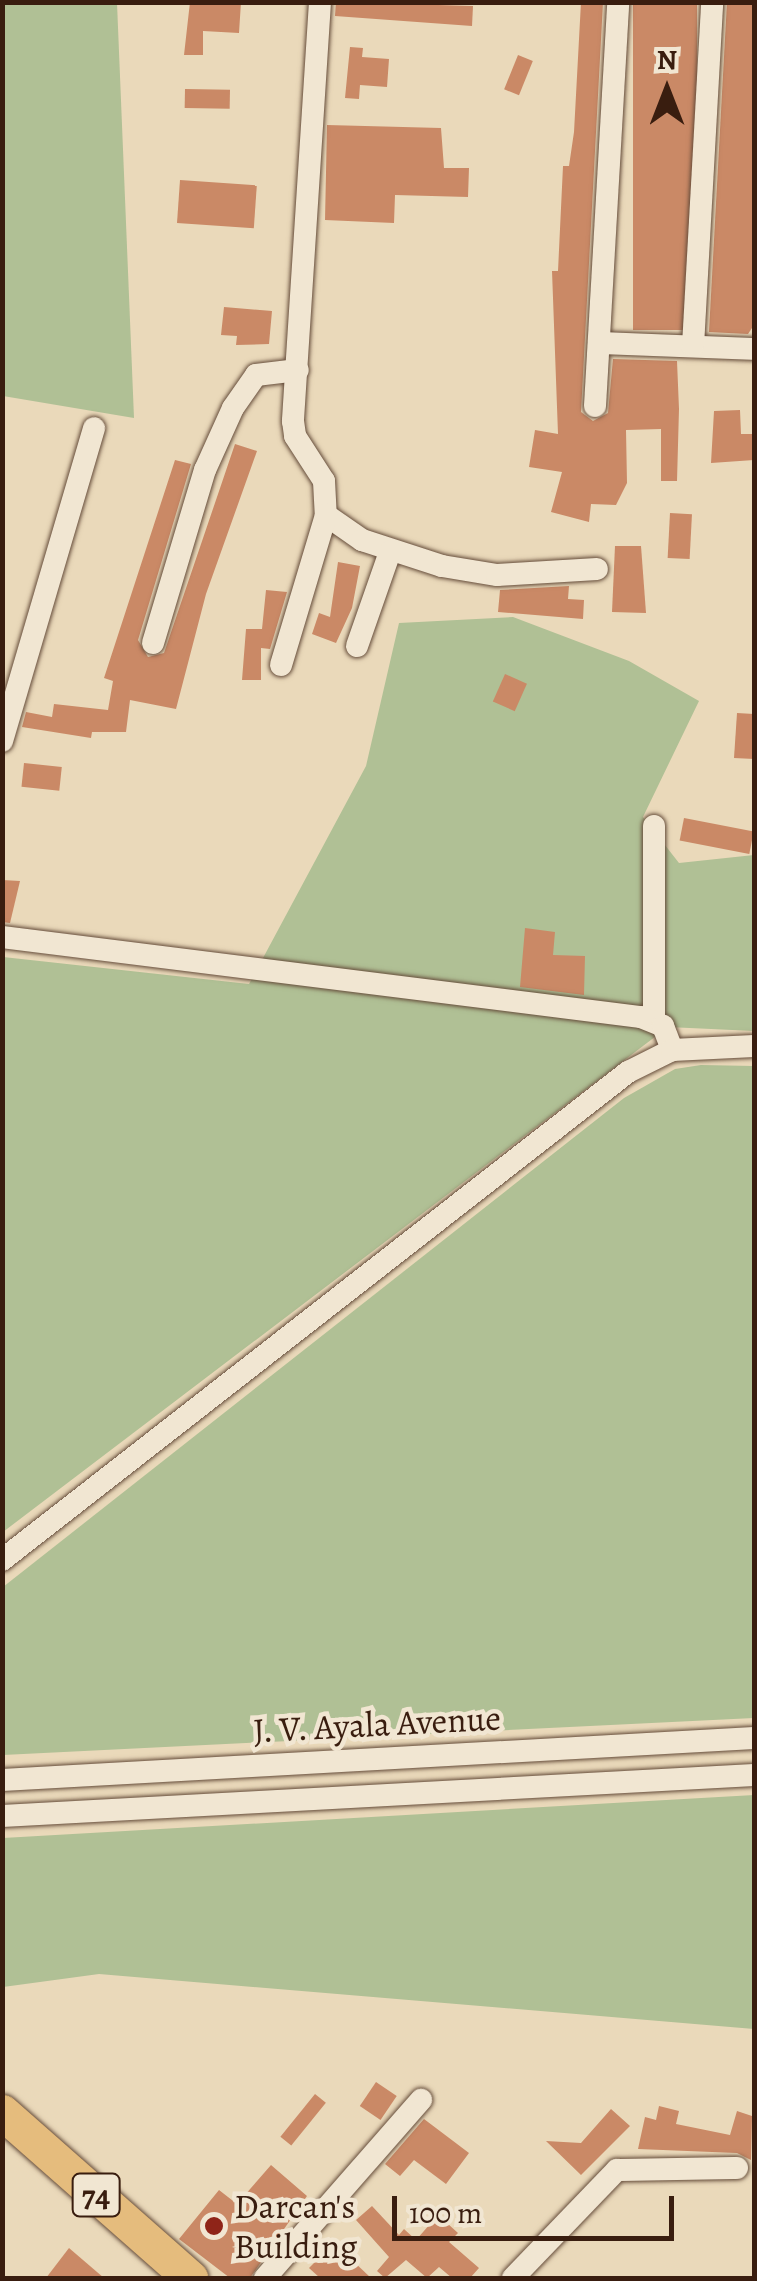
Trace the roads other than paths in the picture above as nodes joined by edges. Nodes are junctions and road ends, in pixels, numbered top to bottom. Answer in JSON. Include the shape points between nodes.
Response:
{"nodes":[{"id":1,"x":320,"y":2,"type":"edge"},
{"id":2,"x":618,"y":2,"type":"edge"},
{"id":3,"x":712,"y":2,"type":"edge"},
{"id":4,"x":599,"y":343,"type":"junction"},
{"id":5,"x":692,"y":346,"type":"junction"},
{"id":6,"x":754,"y":350,"type":"edge"},
{"id":7,"x":298,"y":370,"type":"junction"},
{"id":8,"x":595,"y":406,"type":"dead end"},
{"id":9,"x":94,"y":428,"type":"dead end"},
{"id":10,"x":326,"y":515,"type":"junction"},
{"id":11,"x":390,"y":552,"type":"junction"},
{"id":12,"x":597,"y":569,"type":"dead end"},
{"id":13,"x":153,"y":643,"type":"dead end"},
{"id":14,"x":357,"y":646,"type":"dead end"},
{"id":15,"x":280,"y":666,"type":"dead end"},
{"id":16,"x":2,"y":742,"type":"edge"},
{"id":17,"x":654,"y":826,"type":"dead end"},
{"id":18,"x":2,"y":938,"type":"edge"},
{"id":19,"x":654,"y":1020,"type":"junction"},
{"id":20,"x":754,"y":1046,"type":"edge"},
{"id":21,"x":672,"y":1050,"type":"junction"},
{"id":22,"x":2,"y":1560,"type":"edge"},
{"id":23,"x":754,"y":1738,"type":"edge"},
{"id":24,"x":388,"y":1759,"type":"junction"},
{"id":25,"x":754,"y":1775,"type":"edge"},
{"id":26,"x":2,"y":1780,"type":"edge"},
{"id":27,"x":390,"y":1795,"type":"junction"},
{"id":28,"x":2,"y":1816,"type":"edge"},
{"id":29,"x":421,"y":2100,"type":"dead end"},
{"id":30,"x":2,"y":2112,"type":"edge"},
{"id":31,"x":737,"y":2168,"type":"dead end"},
{"id":32,"x":190,"y":2278,"type":"edge"},
{"id":33,"x":265,"y":2278,"type":"edge"},
{"id":34,"x":512,"y":2278,"type":"edge"}],
"edges":[{"from":1,"to":7,"type":"street"},
{"from":2,"to":4,"type":"street"},
{"from":3,"to":5,"type":"street"},
{"from":4,"to":5,"type":"street"},
{"from":4,"to":8,"type":"street"},
{"from":5,"to":6,"type":"street"},
{"from":7,"to":10,"type":"street","via":[[294,436],[324,481]]},
{"from":7,"to":13,"type":"street","via":[[256,375],[233,408],[205,470]]},
{"from":9,"to":16,"type":"street"},
{"from":10,"to":11,"type":"street"},
{"from":10,"to":15,"type":"street"},
{"from":11,"to":12,"type":"street","via":[[497,576]]},
{"from":11,"to":14,"type":"street"},
{"from":17,"to":19,"type":"street"},
{"from":18,"to":19,"type":"street"},
{"from":19,"to":21,"type":"street"},
{"from":20,"to":21,"type":"street"},
{"from":21,"to":22,"type":"street","via":[[591,1100]]},
{"from":23,"to":24,"type":"street","name":"J. V. Ayala Avenue"},
{"from":24,"to":26,"type":"street","name":"J. V. Ayala Avenue"},
{"from":24,"to":27,"type":"street"},
{"from":25,"to":27,"type":"street","name":"J. V. Ayala Avenue"},
{"from":27,"to":28,"type":"street","name":"J. V. Ayala Avenue"},
{"from":29,"to":33,"type":"street"},
{"from":30,"to":32,"type":"highway","number":"74"},
{"from":31,"to":34,"type":"street","via":[[617,2170]]}]}
